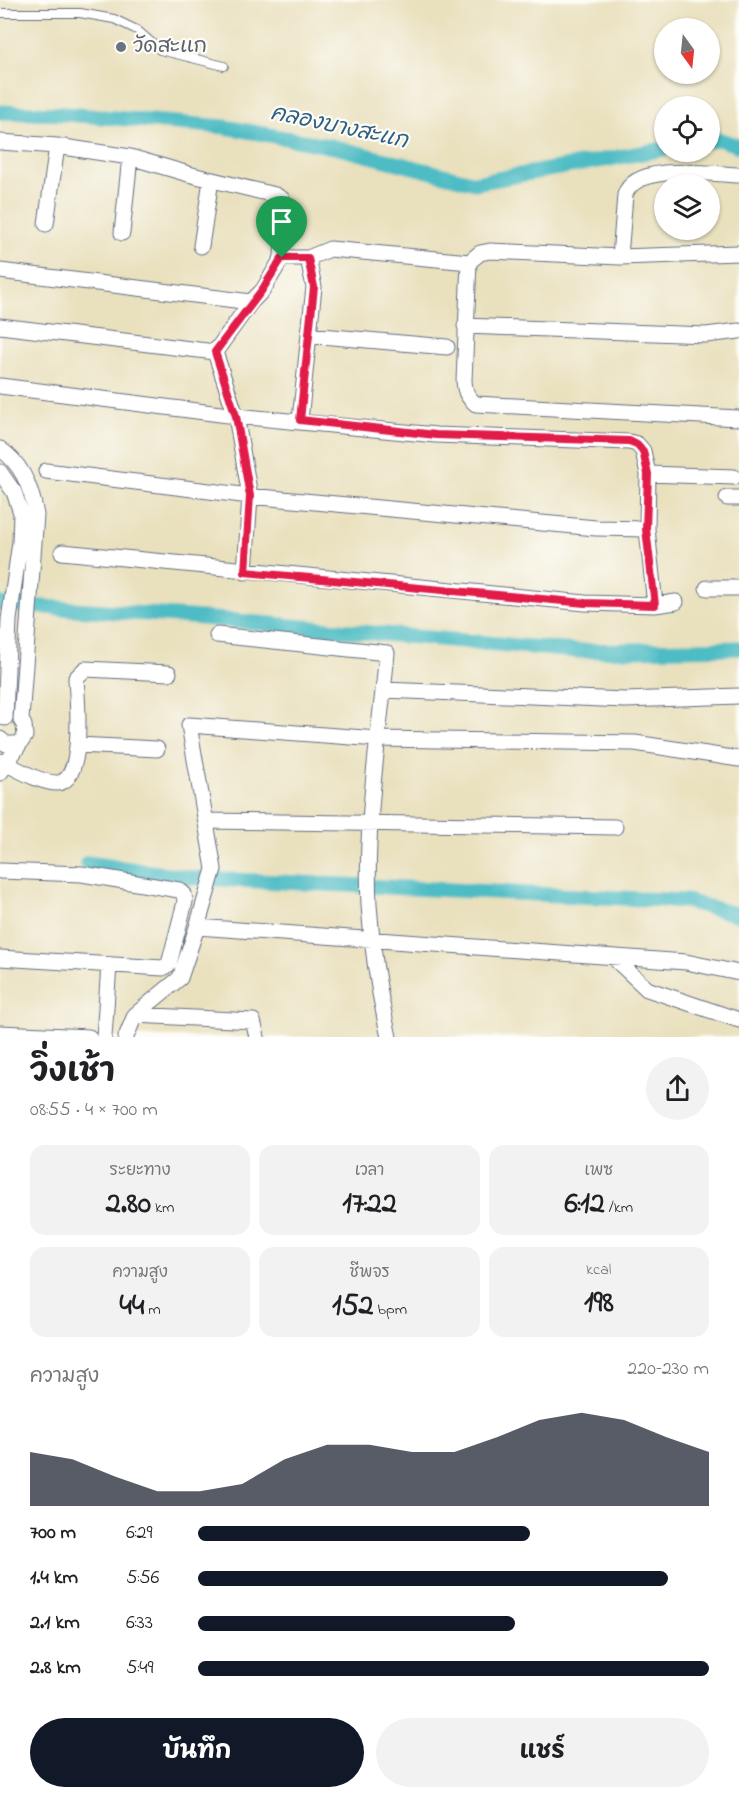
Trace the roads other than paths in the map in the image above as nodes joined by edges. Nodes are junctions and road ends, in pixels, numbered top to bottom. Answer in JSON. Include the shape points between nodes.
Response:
{"nodes":[{"id":1,"x":0,"y":13,"type":"edge"},
{"id":2,"x":224,"y":66,"type":"dead end"},
{"id":3,"x":0,"y":142,"type":"edge"},
{"id":4,"x":57,"y":146,"type":"junction"},
{"id":5,"x":130,"y":157,"type":"junction"},
{"id":6,"x":739,"y":175,"type":"edge"},
{"id":7,"x":211,"y":180,"type":"junction"},
{"id":8,"x":46,"y":224,"type":"dead end"},
{"id":9,"x":122,"y":233,"type":"dead end"},
{"id":10,"x":201,"y":246,"type":"dead end"},
{"id":11,"x":739,"y":253,"type":"edge"},
{"id":12,"x":620,"y":257,"type":"junction"},
{"id":13,"x":282,"y":258,"type":"junction"},
{"id":14,"x":308,"y":258,"type":"junction"},
{"id":15,"x":469,"y":262,"type":"junction"},
{"id":16,"x":0,"y":271,"type":"edge"},
{"id":17,"x":251,"y":302,"type":"junction"},
{"id":18,"x":0,"y":326,"type":"edge"},
{"id":19,"x":465,"y":326,"type":"junction"},
{"id":20,"x":739,"y":331,"type":"edge"},
{"id":21,"x":310,"y":335,"type":"junction"},
{"id":22,"x":447,"y":347,"type":"dead end"},
{"id":23,"x":215,"y":352,"type":"junction"},
{"id":24,"x":0,"y":386,"type":"edge"},
{"id":25,"x":236,"y":416,"type":"junction"},
{"id":26,"x":738,"y":418,"type":"edge"},
{"id":27,"x":300,"y":420,"type":"junction"},
{"id":28,"x":0,"y":450,"type":"edge"},
{"id":29,"x":46,"y":471,"type":"dead end"},
{"id":30,"x":0,"y":472,"type":"edge"},
{"id":31,"x":648,"y":474,"type":"junction"},
{"id":32,"x":734,"y":477,"type":"dead end"},
{"id":33,"x":250,"y":496,"type":"junction"},
{"id":34,"x":646,"y":529,"type":"junction"},
{"id":35,"x":20,"y":542,"type":"junction"},
{"id":36,"x":36,"y":544,"type":"junction"},
{"id":37,"x":62,"y":552,"type":"dead end"},
{"id":38,"x":245,"y":572,"type":"junction"},
{"id":39,"x":707,"y":588,"type":"dead end"},
{"id":40,"x":739,"y":588,"type":"edge"},
{"id":41,"x":676,"y":602,"type":"dead end"},
{"id":42,"x":655,"y":605,"type":"junction"},
{"id":43,"x":217,"y":635,"type":"dead end"},
{"id":44,"x":169,"y":673,"type":"dead end"},
{"id":45,"x":384,"y":690,"type":"junction"},
{"id":46,"x":739,"y":696,"type":"edge"},
{"id":47,"x":3,"y":720,"type":"edge"},
{"id":48,"x":21,"y":720,"type":"junction"},
{"id":49,"x":0,"y":739,"type":"edge"},
{"id":50,"x":378,"y":739,"type":"junction"},
{"id":51,"x":17,"y":744,"type":"junction"},
{"id":52,"x":78,"y":745,"type":"junction"},
{"id":53,"x":157,"y":749,"type":"dead end"},
{"id":54,"x":739,"y":759,"type":"edge"},
{"id":55,"x":2,"y":766,"type":"edge"},
{"id":56,"x":207,"y":821,"type":"junction"},
{"id":57,"x":371,"y":825,"type":"junction"},
{"id":58,"x":615,"y":827,"type":"dead end"},
{"id":59,"x":0,"y":871,"type":"edge"},
{"id":60,"x":197,"y":927,"type":"junction"},
{"id":61,"x":373,"y":938,"type":"junction"},
{"id":62,"x":613,"y":957,"type":"junction"},
{"id":63,"x":0,"y":958,"type":"edge"},
{"id":64,"x":109,"y":965,"type":"junction"},
{"id":65,"x":739,"y":973,"type":"edge"},
{"id":66,"x":135,"y":1015,"type":"junction"},
{"id":67,"x":739,"y":1020,"type":"edge"},
{"id":68,"x":0,"y":1033,"type":"edge"},
{"id":69,"x":89,"y":1037,"type":"edge"},
{"id":70,"x":104,"y":1037,"type":"edge"},
{"id":71,"x":126,"y":1037,"type":"edge"},
{"id":72,"x":257,"y":1037,"type":"edge"},
{"id":73,"x":389,"y":1037,"type":"edge"}],
"edges":[{"from":1,"to":2,"type":"lane","via":[[80,13],[114,19],[137,30],[160,50]]},
{"from":3,"to":4,"type":"street"},
{"from":4,"to":5,"type":"street"},
{"from":4,"to":8,"type":"street"},
{"from":5,"to":7,"type":"street"},
{"from":5,"to":9,"type":"street"},
{"from":6,"to":12,"type":"street","via":[[672,172],[635,181],[625,195]]},
{"from":7,"to":10,"type":"street"},
{"from":7,"to":13,"type":"street","via":[[282,199]]},
{"from":11,"to":12,"type":"street"},
{"from":12,"to":15,"type":"street","via":[[490,251]]},
{"from":13,"to":14,"type":"street"},
{"from":13,"to":17,"type":"street"},
{"from":14,"to":15,"type":"street","via":[[330,249]]},
{"from":14,"to":21,"type":"street","via":[[314,287]]},
{"from":15,"to":19,"type":"street"},
{"from":16,"to":17,"type":"street"},
{"from":17,"to":23,"type":"street"},
{"from":18,"to":23,"type":"street"},
{"from":19,"to":20,"type":"street","via":[[706,335]]},
{"from":19,"to":26,"type":"street","via":[[465,391],[476,404]]},
{"from":21,"to":22,"type":"street"},
{"from":21,"to":27,"type":"street"},
{"from":23,"to":25,"type":"street"},
{"from":24,"to":25,"type":"street"},
{"from":25,"to":27,"type":"street"},
{"from":25,"to":33,"type":"street"},
{"from":27,"to":31,"type":"street","via":[[436,435],[629,441],[643,451]]},
{"from":28,"to":36,"type":"street","via":[[21,471],[33,495]]},
{"from":29,"to":33,"type":"street"},
{"from":30,"to":35,"type":"street","via":[[14,492],[21,513]]},
{"from":31,"to":32,"type":"street"},
{"from":31,"to":34,"type":"street"},
{"from":33,"to":34,"type":"street","via":[[596,528]]},
{"from":33,"to":38,"type":"street"},
{"from":34,"to":42,"type":"street"},
{"from":35,"to":36,"type":"street"},
{"from":35,"to":47,"type":"street","via":[[9,620]]},
{"from":36,"to":48,"type":"street"},
{"from":37,"to":38,"type":"street"},
{"from":38,"to":42,"type":"street","via":[[585,603]]},
{"from":39,"to":40,"type":"street"},
{"from":41,"to":42,"type":"street"},
{"from":43,"to":45,"type":"street","via":[[387,653]]},
{"from":44,"to":52,"type":"street","via":[[85,669],[80,672],[76,678]]},
{"from":45,"to":46,"type":"street","via":[[625,700]]},
{"from":45,"to":50,"type":"street"},
{"from":47,"to":48,"type":"street","via":[[11,716]]},
{"from":48,"to":51,"type":"street","via":[[25,736]]},
{"from":49,"to":51,"type":"street","via":[[6,744]]},
{"from":50,"to":54,"type":"street","via":[[635,743]]},
{"from":50,"to":56,"type":"street","via":[[189,725]]},
{"from":50,"to":57,"type":"street"},
{"from":51,"to":55,"type":"street"},
{"from":52,"to":53,"type":"street"},
{"from":52,"to":55,"type":"street","via":[[65,782],[55,783]]},
{"from":56,"to":57,"type":"street"},
{"from":56,"to":60,"type":"street","via":[[214,869]]},
{"from":57,"to":58,"type":"street"},
{"from":57,"to":61,"type":"street","via":[[369,906]]},
{"from":59,"to":64,"type":"street","via":[[82,874],[184,894],[169,964],[156,969]]},
{"from":60,"to":61,"type":"street"},
{"from":60,"to":66,"type":"street","via":[[180,978]]},
{"from":61,"to":62,"type":"street"},
{"from":61,"to":73,"type":"street","via":[[376,982]]},
{"from":62,"to":65,"type":"street","via":[[686,962]]},
{"from":62,"to":67,"type":"street","via":[[647,990]]},
{"from":63,"to":64,"type":"street"},
{"from":64,"to":70,"type":"street"},
{"from":66,"to":71,"type":"street"},
{"from":66,"to":72,"type":"street","via":[[254,1021]]},
{"from":68,"to":69,"type":"street"}]}
